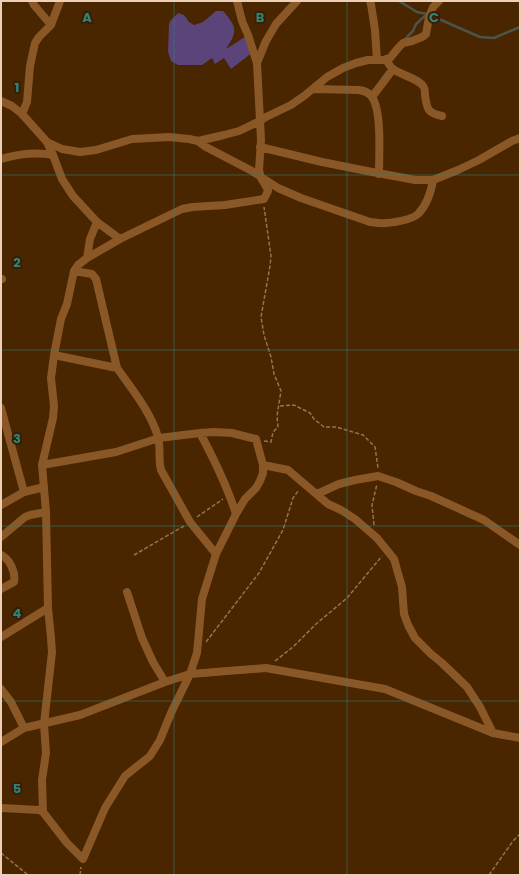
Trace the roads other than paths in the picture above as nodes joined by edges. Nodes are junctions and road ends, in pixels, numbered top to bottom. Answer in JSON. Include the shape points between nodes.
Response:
{"nodes":[{"id":1,"x":32,"y":1,"type":"edge"},
{"id":2,"x":60,"y":1,"type":"edge"},
{"id":3,"x":236,"y":1,"type":"edge"},
{"id":4,"x":297,"y":1,"type":"edge"},
{"id":5,"x":370,"y":1,"type":"edge"},
{"id":6,"x":439,"y":1,"type":"edge"},
{"id":7,"x":51,"y":25,"type":"junction"},
{"id":8,"x":386,"y":59,"type":"junction"},
{"id":9,"x":376,"y":60,"type":"junction"},
{"id":10,"x":257,"y":63,"type":"junction"},
{"id":11,"x":392,"y":69,"type":"junction"},
{"id":12,"x":313,"y":89,"type":"junction"},
{"id":13,"x":372,"y":97,"type":"junction"},
{"id":14,"x":1,"y":101,"type":"edge"},
{"id":15,"x":22,"y":114,"type":"junction"},
{"id":16,"x":442,"y":116,"type":"dead end"},
{"id":17,"x":260,"y":121,"type":"junction"},
{"id":18,"x":520,"y":138,"type":"edge"},
{"id":19,"x":198,"y":141,"type":"junction"},
{"id":20,"x":47,"y":142,"type":"junction"},
{"id":21,"x":260,"y":147,"type":"junction"},
{"id":22,"x":53,"y":155,"type":"junction"},
{"id":23,"x":1,"y":159,"type":"edge"},
{"id":24,"x":379,"y":174,"type":"junction"},
{"id":25,"x":261,"y":178,"type":"junction"},
{"id":26,"x":433,"y":180,"type":"junction"},
{"id":27,"x":97,"y":222,"type":"junction"},
{"id":28,"x":120,"y":239,"type":"junction"},
{"id":29,"x":87,"y":258,"type":"junction"},
{"id":30,"x":74,"y":271,"type":"junction"},
{"id":31,"x":54,"y":355,"type":"junction"},
{"id":32,"x":116,"y":368,"type":"junction"},
{"id":33,"x":1,"y":408,"type":"edge"},
{"id":34,"x":200,"y":433,"type":"junction"},
{"id":35,"x":159,"y":438,"type":"junction"},
{"id":36,"x":42,"y":465,"type":"junction"},
{"id":37,"x":263,"y":465,"type":"junction"},
{"id":38,"x":44,"y":487,"type":"junction"},
{"id":39,"x":24,"y":492,"type":"junction"},
{"id":40,"x":317,"y":494,"type":"junction"},
{"id":41,"x":1,"y":505,"type":"edge"},
{"id":42,"x":46,"y":512,"type":"junction"},
{"id":43,"x":236,"y":514,"type":"junction"},
{"id":44,"x":1,"y":537,"type":"edge"},
{"id":45,"x":520,"y":545,"type":"edge"},
{"id":46,"x":1,"y":554,"type":"edge"},
{"id":47,"x":216,"y":554,"type":"junction"},
{"id":48,"x":1,"y":589,"type":"edge"},
{"id":49,"x":127,"y":592,"type":"dead end"},
{"id":50,"x":48,"y":608,"type":"junction"},
{"id":51,"x":1,"y":637,"type":"edge"},
{"id":52,"x":190,"y":674,"type":"junction"},
{"id":53,"x":165,"y":682,"type":"junction"},
{"id":54,"x":1,"y":689,"type":"edge"},
{"id":55,"x":44,"y":724,"type":"junction"},
{"id":56,"x":24,"y":728,"type":"junction"},
{"id":57,"x":493,"y":733,"type":"junction"},
{"id":58,"x":520,"y":738,"type":"edge"},
{"id":59,"x":1,"y":742,"type":"edge"},
{"id":60,"x":1,"y":808,"type":"edge"},
{"id":61,"x":43,"y":812,"type":"junction"}],
"edges":[{"from":1,"to":7,"type":"street"},
{"from":2,"to":7,"type":"street"},
{"from":3,"to":10,"type":"street"},
{"from":4,"to":10,"type":"street","via":[[276,24]]},
{"from":5,"to":9,"type":"street","via":[[375,30]]},
{"from":6,"to":8,"type":"street","via":[[429,17],[426,34],[403,43],[390,58]]},
{"from":7,"to":15,"type":"street","via":[[35,43],[27,102]]},
{"from":8,"to":9,"type":"street"},
{"from":8,"to":11,"type":"street"},
{"from":9,"to":12,"type":"street","via":[[343,68]]},
{"from":10,"to":17,"type":"street"},
{"from":11,"to":13,"type":"street"},
{"from":11,"to":16,"type":"street","via":[[423,85],[430,112]]},
{"from":12,"to":13,"type":"street","via":[[359,90]]},
{"from":12,"to":17,"type":"street","via":[[291,105]]},
{"from":13,"to":24,"type":"street","via":[[378,116]]},
{"from":14,"to":15,"type":"street"},
{"from":15,"to":20,"type":"street"},
{"from":17,"to":19,"type":"street","via":[[232,133]]},
{"from":17,"to":21,"type":"street"},
{"from":18,"to":26,"type":"street"},
{"from":19,"to":20,"type":"street","via":[[169,137],[136,139],[80,152],[62,149]]},
{"from":19,"to":25,"type":"street"},
{"from":20,"to":22,"type":"street"},
{"from":21,"to":24,"type":"street"},
{"from":21,"to":25,"type":"street"},
{"from":22,"to":23,"type":"street","via":[[29,154]]},
{"from":22,"to":27,"type":"street","via":[[62,179],[73,196]]},
{"from":24,"to":26,"type":"street"},
{"from":25,"to":26,"type":"street","via":[[300,198],[381,224],[406,220],[418,215],[431,193]]},
{"from":25,"to":28,"type":"street","via":[[268,191],[264,200],[182,209]]},
{"from":27,"to":28,"type":"street"},
{"from":27,"to":29,"type":"street","via":[[90,238]]},
{"from":28,"to":29,"type":"street"},
{"from":29,"to":30,"type":"street"},
{"from":30,"to":31,"type":"street"},
{"from":30,"to":32,"type":"street","via":[[92,274],[96,279]]},
{"from":31,"to":32,"type":"street"},
{"from":31,"to":36,"type":"street","via":[[53,418]]},
{"from":32,"to":35,"type":"street","via":[[140,400]]},
{"from":33,"to":39,"type":"street"},
{"from":34,"to":35,"type":"street"},
{"from":34,"to":37,"type":"street","via":[[232,433],[256,439]]},
{"from":34,"to":43,"type":"street","via":[[230,495]]},
{"from":35,"to":36,"type":"street","via":[[116,452]]},
{"from":35,"to":47,"type":"street","via":[[161,470],[190,522]]},
{"from":36,"to":38,"type":"street"},
{"from":37,"to":40,"type":"street","via":[[288,470]]},
{"from":37,"to":43,"type":"street","via":[[260,481]]},
{"from":38,"to":39,"type":"street"},
{"from":38,"to":42,"type":"street"},
{"from":39,"to":41,"type":"street"},
{"from":40,"to":45,"type":"street","via":[[339,484],[378,476],[484,520]]},
{"from":40,"to":57,"type":"street","via":[[378,538],[394,559],[402,587],[404,614],[415,638],[467,687]]},
{"from":42,"to":44,"type":"street","via":[[25,517]]},
{"from":42,"to":50,"type":"street"},
{"from":43,"to":47,"type":"street"},
{"from":46,"to":48,"type":"street","via":[[8,559],[14,579],[14,582]]},
{"from":47,"to":52,"type":"street","via":[[202,598],[197,653]]},
{"from":49,"to":53,"type":"street","via":[[142,638]]},
{"from":50,"to":51,"type":"street"},
{"from":50,"to":55,"type":"street","via":[[52,652]]},
{"from":52,"to":53,"type":"street"},
{"from":52,"to":57,"type":"street","via":[[266,668],[385,690]]},
{"from":52,"to":61,"type":"street","via":[[160,740],[150,756],[125,776],[105,808],[83,859]]},
{"from":53,"to":55,"type":"street","via":[[80,715]]},
{"from":54,"to":56,"type":"street","via":[[11,702]]},
{"from":55,"to":56,"type":"street"},
{"from":55,"to":61,"type":"street","via":[[46,753],[42,780]]},
{"from":56,"to":59,"type":"street"},
{"from":57,"to":58,"type":"street"},
{"from":60,"to":61,"type":"street"}]}
